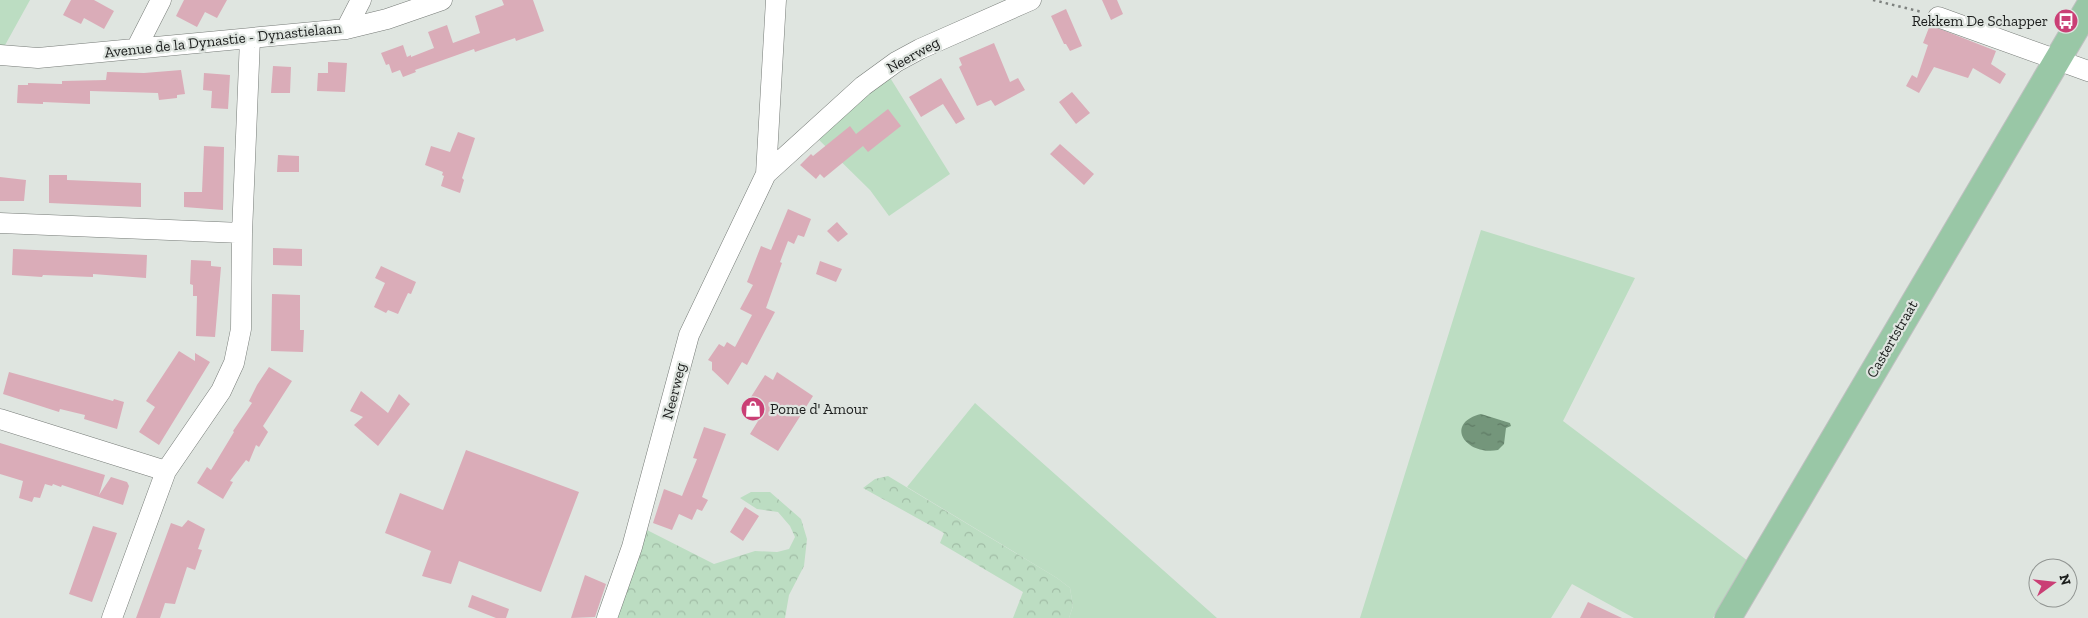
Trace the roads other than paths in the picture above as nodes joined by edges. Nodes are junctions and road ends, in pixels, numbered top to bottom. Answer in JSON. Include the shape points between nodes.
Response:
{"nodes":[{"id":1,"x":161,"y":0,"type":"edge"},
{"id":2,"x":362,"y":0,"type":"edge"},
{"id":3,"x":442,"y":0,"type":"edge"},
{"id":4,"x":776,"y":0,"type":"edge"},
{"id":5,"x":1031,"y":0,"type":"edge"},
{"id":6,"x":2088,"y":8,"type":"edge"},
{"id":7,"x":1938,"y":16,"type":"road end"},
{"id":8,"x":346,"y":29,"type":"junction"},
{"id":9,"x":250,"y":39,"type":"junction"},
{"id":10,"x":136,"y":49,"type":"junction"},
{"id":11,"x":0,"y":55,"type":"edge"},
{"id":12,"x":2057,"y":60,"type":"junction"},
{"id":13,"x":2088,"y":70,"type":"edge"},
{"id":14,"x":766,"y":174,"type":"junction"},
{"id":15,"x":0,"y":223,"type":"edge"},
{"id":16,"x":242,"y":233,"type":"junction"},
{"id":17,"x":0,"y":419,"type":"edge"},
{"id":18,"x":166,"y":470,"type":"junction"},
{"id":19,"x":112,"y":618,"type":"edge"},
{"id":20,"x":607,"y":618,"type":"edge"},
{"id":21,"x":1728,"y":618,"type":"edge"}],
"edges":[{"from":1,"to":10,"type":"street"},
{"from":2,"to":8,"type":"street"},
{"from":3,"to":8,"type":"street","name":"Avenue de la Dynastie - Dynastielaan"},
{"from":4,"to":14,"type":"street","name":"Neerweg"},
{"from":5,"to":14,"type":"street","name":"Neerweg","via":[[896,62],[863,86]]},
{"from":6,"to":12,"type":"main road","name":"Castertstraat"},
{"from":7,"to":12,"type":"street"},
{"from":8,"to":9,"type":"street","name":"Avenue de la Dynastie - Dynastielaan"},
{"from":9,"to":10,"type":"street","name":"Avenue de la Dynastie - Dynastielaan"},
{"from":9,"to":16,"type":"street"},
{"from":10,"to":11,"type":"street","name":"Avenue de la Dynastie - Dynastielaan","via":[[38,58]]},
{"from":12,"to":13,"type":"street"},
{"from":12,"to":21,"type":"main road","name":"Castertstraat"},
{"from":14,"to":20,"type":"street","name":"Neerweg","via":[[689,335],[632,547]]},
{"from":15,"to":16,"type":"street"},
{"from":16,"to":18,"type":"street","via":[[241,329],[234,363],[221,391]]},
{"from":17,"to":18,"type":"street"},
{"from":18,"to":19,"type":"street"}]}
